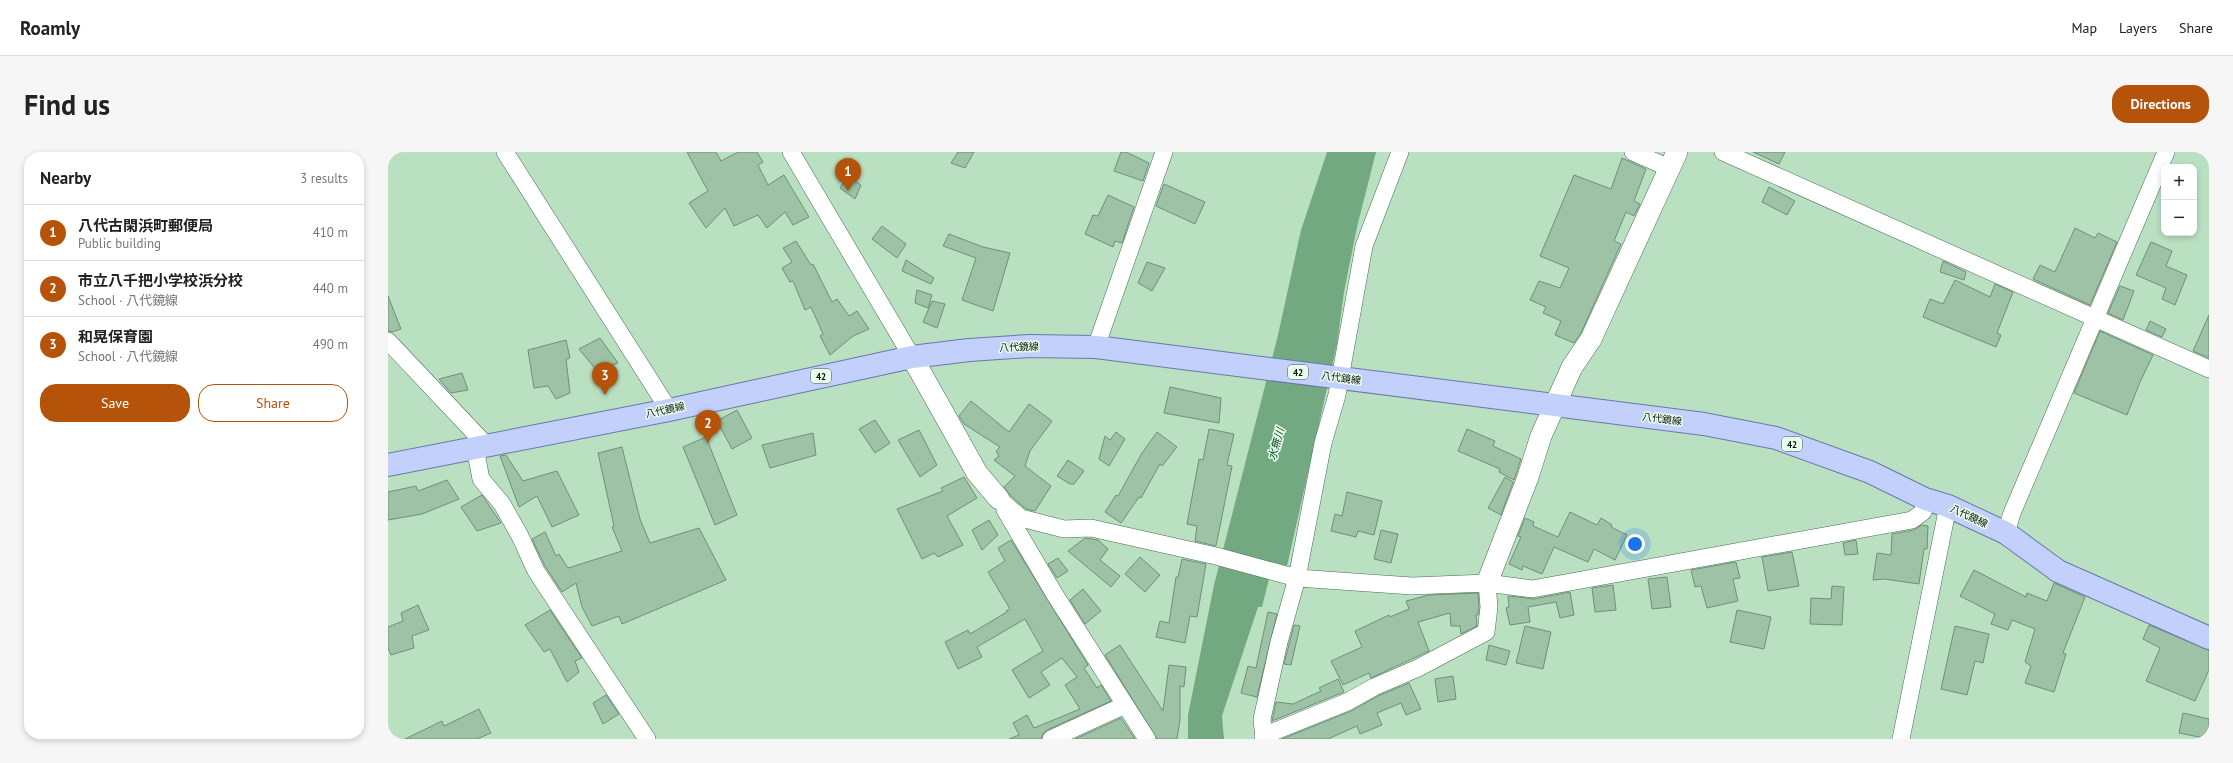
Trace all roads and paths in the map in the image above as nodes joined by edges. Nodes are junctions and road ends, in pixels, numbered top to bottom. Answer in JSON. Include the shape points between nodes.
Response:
{"nodes":[{"id":1,"x":504,"y":152,"type":"edge"},
{"id":2,"x":791,"y":152,"type":"edge"},
{"id":3,"x":1164,"y":152,"type":"edge"},
{"id":4,"x":1400,"y":152,"type":"edge"},
{"id":5,"x":1634,"y":152,"type":"edge"},
{"id":6,"x":1723,"y":152,"type":"edge"},
{"id":7,"x":2166,"y":152,"type":"edge"},
{"id":8,"x":1673,"y":160,"type":"edge"},
{"id":9,"x":2095,"y":318,"type":"junction"},
{"id":10,"x":388,"y":341,"type":"edge"},
{"id":11,"x":1096,"y":347,"type":"junction"},
{"id":12,"x":912,"y":357,"type":"junction"},
{"id":13,"x":2209,"y":370,"type":"edge"},
{"id":14,"x":1338,"y":378,"type":"junction"},
{"id":15,"x":1556,"y":405,"type":"junction"},
{"id":16,"x":669,"y":410,"type":"junction"},
{"id":17,"x":481,"y":447,"type":"junction"},
{"id":18,"x":388,"y":465,"type":"edge"},
{"id":19,"x":1925,"y":499,"type":"junction"},
{"id":20,"x":999,"y":500,"type":"junction"},
{"id":21,"x":1948,"y":506,"type":"junction"},
{"id":22,"x":2006,"y":533,"type":"junction"},
{"id":23,"x":1297,"y":578,"type":"junction"},
{"id":24,"x":1487,"y":583,"type":"junction"},
{"id":25,"x":2209,"y":638,"type":"edge"},
{"id":26,"x":1125,"y":705,"type":"junction"},
{"id":27,"x":1264,"y":738,"type":"edge"},
{"id":28,"x":647,"y":739,"type":"edge"},
{"id":29,"x":1051,"y":739,"type":"edge"},
{"id":30,"x":1147,"y":739,"type":"edge"},
{"id":31,"x":1902,"y":739,"type":"edge"}],
"edges":[{"from":1,"to":16,"type":"street"},
{"from":2,"to":12,"type":"street"},
{"from":3,"to":11,"type":"street"},
{"from":4,"to":14,"type":"street","via":[[1364,246]]},
{"from":5,"to":8,"type":"street"},
{"from":6,"to":9,"type":"street"},
{"from":7,"to":9,"type":"street"},
{"from":8,"to":15,"type":"street","via":[[1591,339],[1572,367]]},
{"from":9,"to":13,"type":"street"},
{"from":9,"to":22,"type":"street","via":[[2012,513]]},
{"from":10,"to":17,"type":"street"},
{"from":11,"to":12,"type":"main road","name":"八代鏡線","number":"42","via":[[1029,346]]},
{"from":11,"to":14,"type":"main road","name":"八代鏡線","number":"42"},
{"from":12,"to":16,"type":"main road","name":"八代鏡線","number":"42"},
{"from":12,"to":20,"type":"street","via":[[977,472]]},
{"from":14,"to":15,"type":"main road","name":"八代鏡線","number":"42"},
{"from":14,"to":23,"type":"street"},
{"from":15,"to":19,"type":"main road","name":"八代鏡線","number":"42","via":[[1704,424],[1776,438],[1870,472]]},
{"from":15,"to":24,"type":"street","via":[[1541,436]]},
{"from":16,"to":17,"type":"main road","name":"八代鏡線","number":"42"},
{"from":17,"to":18,"type":"main road","name":"八代鏡線","number":"42"},
{"from":17,"to":28,"type":"street","via":[[481,479],[502,504],[536,571]]},
{"from":19,"to":21,"type":"main road","name":"八代鏡線","number":"42"},
{"from":19,"to":24,"type":"street","via":[[1924,512],[1912,520],[1532,589]]},
{"from":20,"to":23,"type":"street","via":[[1020,518],[1064,529],[1091,528],[1216,556]]},
{"from":20,"to":26,"type":"street","via":[[1054,595]]},
{"from":21,"to":22,"type":"main road","name":"八代鏡線","number":"42"},
{"from":21,"to":31,"type":"street"},
{"from":22,"to":25,"type":"main road","name":"八代鏡線","number":"42","via":[[2058,571]]},
{"from":23,"to":24,"type":"street","via":[[1412,586]]},
{"from":23,"to":27,"type":"street","via":[[1279,642],[1262,719]]},
{"from":24,"to":27,"type":"street","via":[[1489,607],[1486,632],[1347,702]]},
{"from":26,"to":29,"type":"street"},
{"from":26,"to":30,"type":"street"}]}
